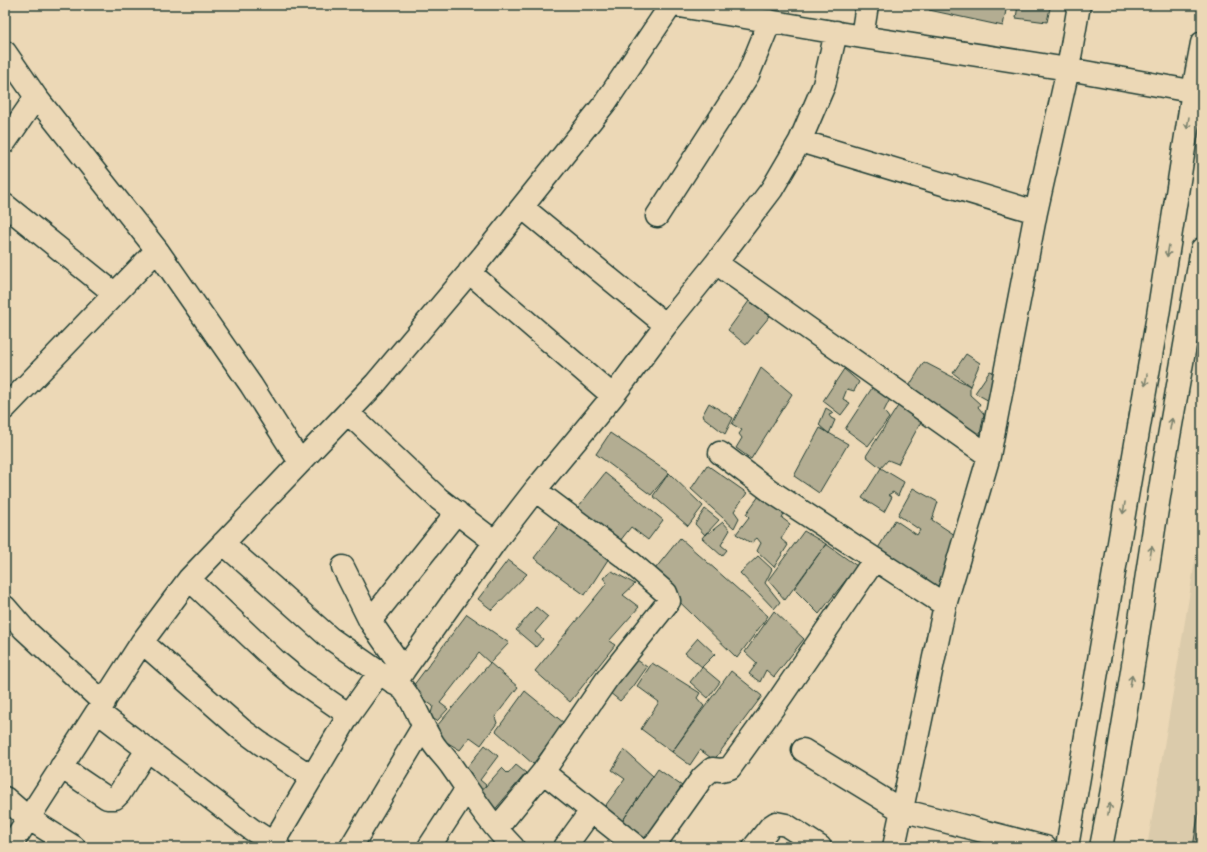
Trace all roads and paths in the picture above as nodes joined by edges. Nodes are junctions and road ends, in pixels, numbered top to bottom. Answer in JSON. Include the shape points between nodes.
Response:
{"nodes":[{"id":1,"x":671,"y":5,"type":"edge"},
{"id":2,"x":674,"y":5,"type":"edge"},
{"id":3,"x":867,"y":5,"type":"edge"},
{"id":4,"x":1079,"y":5,"type":"edge"},
{"id":5,"x":770,"y":21,"type":"junction"},
{"id":6,"x":836,"y":32,"type":"junction"},
{"id":7,"x":862,"y":37,"type":"junction"},
{"id":8,"x":1202,"y":43,"type":"edge"},
{"id":9,"x":5,"y":52,"type":"edge"},
{"id":10,"x":1068,"y":69,"type":"junction"},
{"id":11,"x":1197,"y":92,"type":"edge"},
{"id":12,"x":36,"y":96,"type":"junction"},
{"id":13,"x":800,"y":141,"type":"junction"},
{"id":14,"x":5,"y":142,"type":"edge"},
{"id":15,"x":5,"y":205,"type":"edge"},
{"id":16,"x":522,"y":207,"type":"junction"},
{"id":17,"x":1036,"y":212,"type":"junction"},
{"id":18,"x":657,"y":216,"type":"dead end"},
{"id":19,"x":1202,"y":249,"type":"edge"},
{"id":20,"x":157,"y":250,"type":"junction"},
{"id":21,"x":716,"y":263,"type":"junction"},
{"id":22,"x":469,"y":272,"type":"junction"},
{"id":23,"x":115,"y":294,"type":"junction"},
{"id":24,"x":666,"y":326,"type":"junction"},
{"id":25,"x":612,"y":396,"type":"junction"},
{"id":26,"x":5,"y":408,"type":"edge"},
{"id":27,"x":348,"y":412,"type":"junction"},
{"id":28,"x":720,"y":453,"type":"dead end"},
{"id":29,"x":989,"y":456,"type":"junction"},
{"id":30,"x":300,"y":462,"type":"junction"},
{"id":31,"x":535,"y":490,"type":"junction"},
{"id":32,"x":457,"y":512,"type":"junction"},
{"id":33,"x":495,"y":542,"type":"junction"},
{"id":34,"x":223,"y":543,"type":"junction"},
{"id":35,"x":875,"y":560,"type":"junction"},
{"id":36,"x":343,"y":567,"type":"dead end"},
{"id":37,"x":189,"y":579,"type":"junction"},
{"id":38,"x":945,"y":605,"type":"junction"},
{"id":39,"x":5,"y":607,"type":"edge"},
{"id":40,"x":370,"y":621,"type":"junction"},
{"id":41,"x":142,"y":642,"type":"junction"},
{"id":42,"x":393,"y":676,"type":"junction"},
{"id":43,"x":101,"y":708,"type":"junction"},
{"id":44,"x":349,"y":715,"type":"junction"},
{"id":45,"x":423,"y":727,"type":"junction"},
{"id":46,"x":148,"y":750,"type":"junction"},
{"id":47,"x":803,"y":750,"type":"dead end"},
{"id":48,"x":61,"y":767,"type":"junction"},
{"id":49,"x":543,"y":772,"type":"junction"},
{"id":50,"x":312,"y":777,"type":"junction"},
{"id":51,"x":466,"y":790,"type":"junction"},
{"id":52,"x":5,"y":798,"type":"edge"},
{"id":53,"x":901,"y":810,"type":"junction"},
{"id":54,"x":592,"y":811,"type":"junction"},
{"id":55,"x":28,"y":818,"type":"junction"},
{"id":56,"x":497,"y":828,"type":"junction"},
{"id":57,"x":276,"y":845,"type":"edge"},
{"id":58,"x":511,"y":846,"type":"edge"},
{"id":59,"x":10,"y":847,"type":"edge"},
{"id":60,"x":74,"y":847,"type":"edge"},
{"id":61,"x":351,"y":847,"type":"edge"},
{"id":62,"x":429,"y":847,"type":"edge"},
{"id":63,"x":564,"y":847,"type":"edge"},
{"id":64,"x":637,"y":847,"type":"edge"},
{"id":65,"x":653,"y":847,"type":"edge"},
{"id":66,"x":754,"y":847,"type":"edge"},
{"id":67,"x":820,"y":847,"type":"edge"},
{"id":68,"x":894,"y":847,"type":"edge"},
{"id":69,"x":1045,"y":847,"type":"edge"},
{"id":70,"x":1067,"y":847,"type":"edge"},
{"id":71,"x":1101,"y":847,"type":"edge"}],
"edges":[{"from":1,"to":16,"type":"street","via":[[605,103]]},
{"from":2,"to":5,"type":"street"},
{"from":3,"to":7,"type":"street"},
{"from":4,"to":10,"type":"street"},
{"from":5,"to":6,"type":"street"},
{"from":5,"to":18,"type":"street","via":[[748,75]]},
{"from":6,"to":7,"type":"street"},
{"from":6,"to":13,"type":"street","via":[[824,85]]},
{"from":7,"to":10,"type":"street"},
{"from":8,"to":11,"type":"street"},
{"from":9,"to":12,"type":"street"},
{"from":10,"to":11,"type":"street"},
{"from":10,"to":17,"type":"street"},
{"from":11,"to":70,"type":"street","one_way":true},
{"from":12,"to":14,"type":"street"},
{"from":12,"to":20,"type":"street"},
{"from":13,"to":17,"type":"street"},
{"from":13,"to":21,"type":"street","via":[[772,188]]},
{"from":15,"to":23,"type":"street"},
{"from":16,"to":22,"type":"street"},
{"from":16,"to":24,"type":"street"},
{"from":17,"to":29,"type":"street"},
{"from":71,"to":19,"type":"street","one_way":true,"via":[[1138,640],[1165,459]]},
{"from":20,"to":23,"type":"street"},
{"from":20,"to":30,"type":"street","via":[[251,385]]},
{"from":21,"to":24,"type":"street"},
{"from":21,"to":29,"type":"street"},
{"from":22,"to":25,"type":"street"},
{"from":22,"to":27,"type":"street","via":[[375,384]]},
{"from":23,"to":26,"type":"street"},
{"from":24,"to":25,"type":"street"},
{"from":25,"to":31,"type":"street"},
{"from":27,"to":30,"type":"street"},
{"from":27,"to":32,"type":"street","via":[[439,499]]},
{"from":28,"to":35,"type":"street","via":[[769,490]]},
{"from":29,"to":38,"type":"street"},
{"from":30,"to":34,"type":"street"},
{"from":31,"to":33,"type":"street"},
{"from":31,"to":49,"type":"street","via":[[627,559],[666,593],[669,601],[607,679]]},
{"from":32,"to":33,"type":"street"},
{"from":32,"to":40,"type":"street"},
{"from":33,"to":42,"type":"street"},
{"from":34,"to":37,"type":"street"},
{"from":34,"to":42,"type":"street","via":[[330,638]]},
{"from":35,"to":38,"type":"street"},
{"from":35,"to":65,"type":"street","via":[[730,768],[712,769],[702,778]]},
{"from":36,"to":40,"type":"street"},
{"from":37,"to":41,"type":"street"},
{"from":37,"to":44,"type":"street","via":[[288,672]]},
{"from":38,"to":53,"type":"street"},
{"from":39,"to":43,"type":"street"},
{"from":40,"to":42,"type":"street"},
{"from":41,"to":43,"type":"street"},
{"from":41,"to":50,"type":"street","via":[[241,729]]},
{"from":42,"to":44,"type":"street"},
{"from":42,"to":45,"type":"street","via":[[411,699]]},
{"from":43,"to":46,"type":"street"},
{"from":43,"to":48,"type":"street"},
{"from":44,"to":50,"type":"street"},
{"from":45,"to":51,"type":"street"},
{"from":45,"to":61,"type":"street"},
{"from":46,"to":48,"type":"street","via":[[115,798],[107,798]]},
{"from":46,"to":57,"type":"street","via":[[252,830]]},
{"from":47,"to":53,"type":"street"},
{"from":48,"to":55,"type":"street"},
{"from":49,"to":54,"type":"street"},
{"from":49,"to":56,"type":"street"},
{"from":50,"to":57,"type":"street"},
{"from":51,"to":56,"type":"street"},
{"from":51,"to":62,"type":"street"},
{"from":52,"to":55,"type":"street"},
{"from":53,"to":68,"type":"street"},
{"from":53,"to":69,"type":"street"},
{"from":54,"to":63,"type":"street"},
{"from":54,"to":64,"type":"street"},
{"from":55,"to":59,"type":"street"},
{"from":55,"to":60,"type":"street"},
{"from":56,"to":58,"type":"street"},
{"from":66,"to":67,"type":"street","via":[[776,823],[786,825]]}]}
